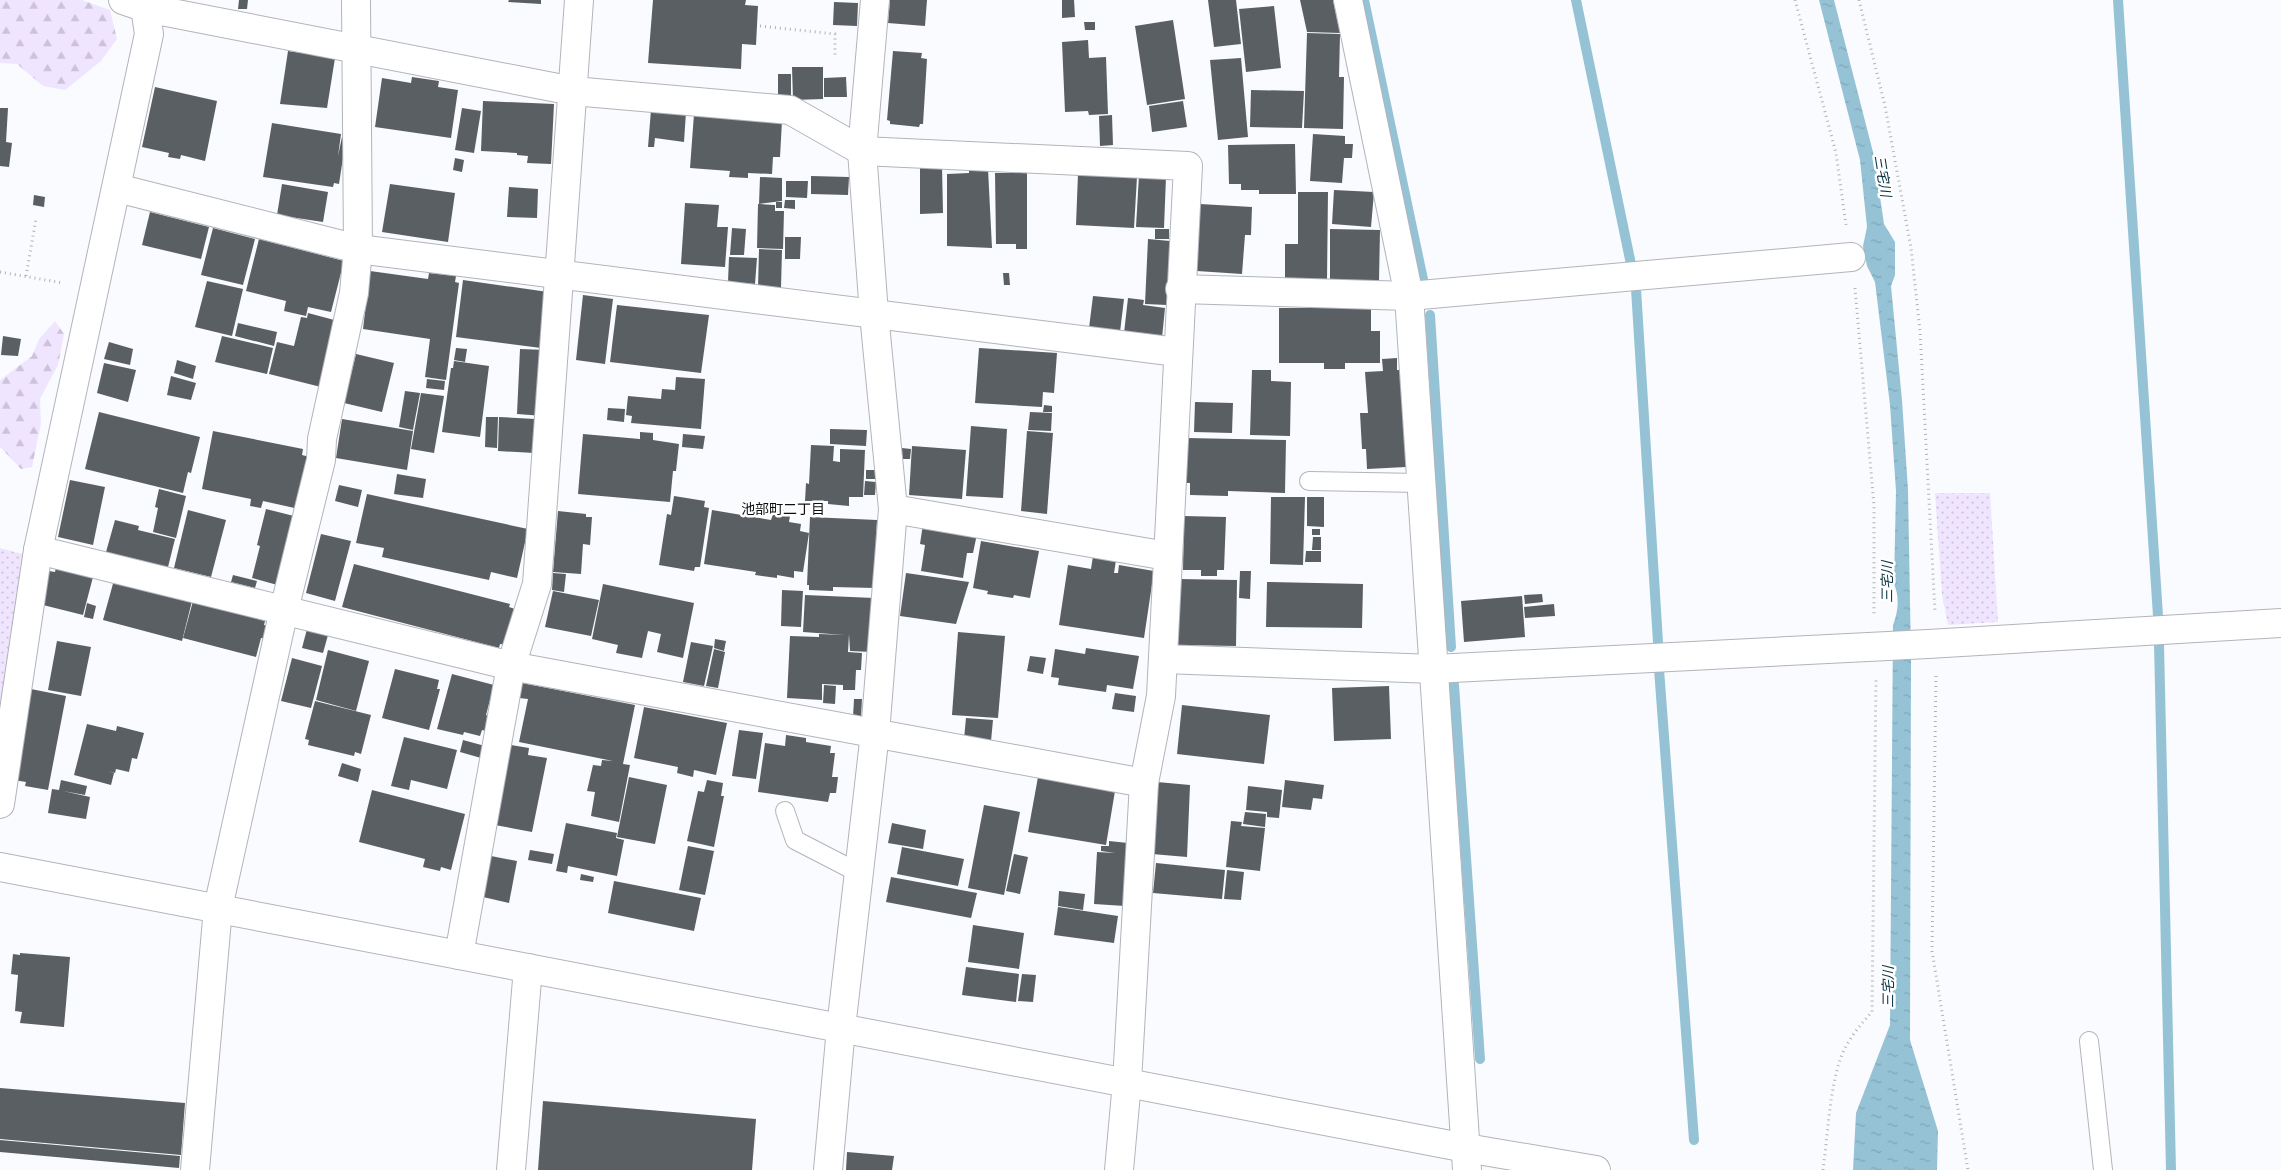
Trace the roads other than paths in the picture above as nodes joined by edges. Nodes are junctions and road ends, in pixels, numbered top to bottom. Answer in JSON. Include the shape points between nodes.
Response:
{"nodes":[{"id":1,"x":356,"y":0,"type":"edge"},
{"id":2,"x":579,"y":0,"type":"edge"},
{"id":3,"x":875,"y":0,"type":"edge"},
{"id":4,"x":1348,"y":0,"type":"edge"},
{"id":5,"x":138,"y":3,"type":"edge"},
{"id":6,"x":356,"y":49,"type":"junction"},
{"id":7,"x":573,"y":92,"type":"junction"},
{"id":8,"x":862,"y":151,"type":"junction"},
{"id":9,"x":116,"y":188,"type":"junction"},
{"id":10,"x":358,"y":250,"type":"junction"},
{"id":11,"x":1851,"y":256,"type":"road end"},
{"id":12,"x":561,"y":275,"type":"junction"},
{"id":13,"x":1180,"y":289,"type":"junction"},
{"id":14,"x":1409,"y":296,"type":"junction"},
{"id":15,"x":874,"y":314,"type":"junction"},
{"id":16,"x":1177,"y":352,"type":"junction"},
{"id":17,"x":1309,"y":482,"type":"dead end"},
{"id":18,"x":1421,"y":483,"type":"junction"},
{"id":19,"x":893,"y":509,"type":"junction"},
{"id":20,"x":38,"y":550,"type":"junction"},
{"id":21,"x":1167,"y":556,"type":"junction"},
{"id":22,"x":284,"y":610,"type":"junction"},
{"id":23,"x":2281,"y":623,"type":"edge"},
{"id":24,"x":1163,"y":659,"type":"junction"},
{"id":25,"x":511,"y":666,"type":"junction"},
{"id":26,"x":1434,"y":669,"type":"junction"},
{"id":27,"x":875,"y":733,"type":"junction"},
{"id":28,"x":1144,"y":783,"type":"junction"},
{"id":29,"x":0,"y":804,"type":"edge"},
{"id":30,"x":785,"y":811,"type":"dead end"},
{"id":31,"x":0,"y":867,"type":"edge"},
{"id":32,"x":859,"y":873,"type":"junction"},
{"id":33,"x":218,"y":908,"type":"junction"},
{"id":34,"x":459,"y":955,"type":"junction"},
{"id":35,"x":528,"y":968,"type":"junction"},
{"id":36,"x":841,"y":1028,"type":"junction"},
{"id":37,"x":2089,"y":1041,"type":"dead end"},
{"id":38,"x":1127,"y":1082,"type":"junction"},
{"id":39,"x":1467,"y":1159,"type":"edge"},
{"id":40,"x":195,"y":1170,"type":"edge"},
{"id":41,"x":511,"y":1170,"type":"edge"},
{"id":42,"x":828,"y":1170,"type":"edge"},
{"id":43,"x":1119,"y":1170,"type":"edge"},
{"id":44,"x":1530,"y":1170,"type":"edge"},
{"id":45,"x":1596,"y":1170,"type":"edge"},
{"id":46,"x":2103,"y":1170,"type":"edge"}],
"edges":[{"from":1,"to":6,"type":"street"},
{"from":2,"to":7,"type":"street"},
{"from":3,"to":8,"type":"street"},
{"from":4,"to":14,"type":"street"},
{"from":5,"to":6,"type":"street"},
{"from":5,"to":9,"type":"street","via":[[149,34]]},
{"from":6,"to":7,"type":"street"},
{"from":6,"to":10,"type":"street"},
{"from":7,"to":8,"type":"street","via":[[790,110]]},
{"from":7,"to":12,"type":"street"},
{"from":8,"to":13,"type":"street","via":[[1188,166]]},
{"from":8,"to":15,"type":"street"},
{"from":9,"to":10,"type":"street"},
{"from":9,"to":20,"type":"street"},
{"from":10,"to":12,"type":"street"},
{"from":10,"to":22,"type":"street","via":[[354,293],[322,439],[321,460]]},
{"from":11,"to":14,"type":"street"},
{"from":12,"to":15,"type":"street"},
{"from":12,"to":25,"type":"street","via":[[537,584]]},
{"from":13,"to":14,"type":"street"},
{"from":13,"to":16,"type":"street"},
{"from":14,"to":18,"type":"street"},
{"from":15,"to":16,"type":"street"},
{"from":15,"to":19,"type":"street"},
{"from":16,"to":21,"type":"street"},
{"from":17,"to":18,"type":"lane"},
{"from":18,"to":26,"type":"street"},
{"from":19,"to":21,"type":"street"},
{"from":19,"to":27,"type":"street"},
{"from":20,"to":22,"type":"street"},
{"from":20,"to":29,"type":"street"},
{"from":21,"to":24,"type":"street"},
{"from":22,"to":25,"type":"street"},
{"from":22,"to":33,"type":"street"},
{"from":23,"to":26,"type":"street"},
{"from":24,"to":26,"type":"street"},
{"from":24,"to":28,"type":"street","via":[[1161,696]]},
{"from":25,"to":27,"type":"street"},
{"from":25,"to":34,"type":"street"},
{"from":26,"to":39,"type":"street"},
{"from":27,"to":28,"type":"street"},
{"from":27,"to":32,"type":"street"},
{"from":28,"to":38,"type":"street"},
{"from":30,"to":32,"type":"lane","via":[[795,840]]},
{"from":31,"to":33,"type":"street"},
{"from":32,"to":36,"type":"street"},
{"from":33,"to":34,"type":"street"},
{"from":33,"to":40,"type":"street"},
{"from":34,"to":35,"type":"street"},
{"from":35,"to":36,"type":"street"},
{"from":35,"to":41,"type":"street"},
{"from":36,"to":38,"type":"street"},
{"from":36,"to":42,"type":"street"},
{"from":37,"to":46,"type":"lane"},
{"from":38,"to":39,"type":"street"},
{"from":38,"to":43,"type":"street"},
{"from":39,"to":44,"type":"street"},
{"from":39,"to":45,"type":"street"}]}
